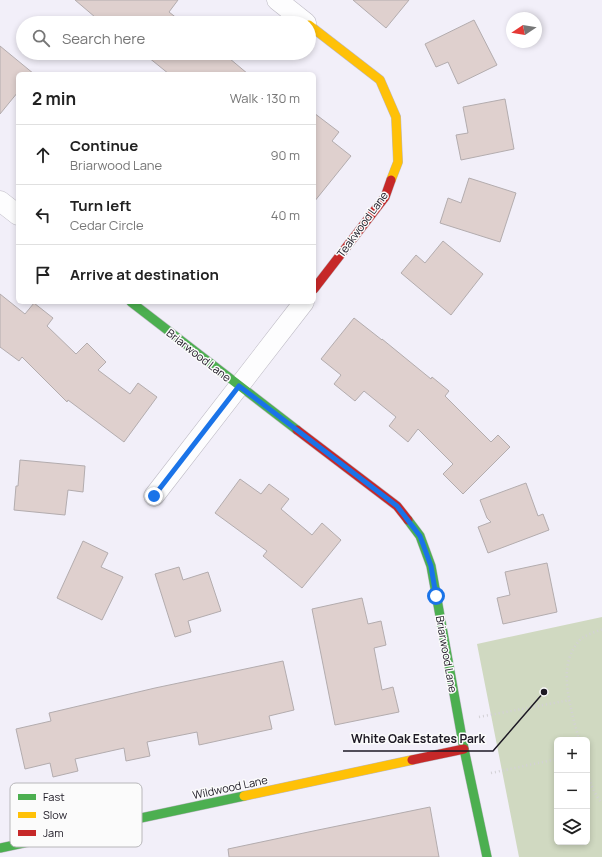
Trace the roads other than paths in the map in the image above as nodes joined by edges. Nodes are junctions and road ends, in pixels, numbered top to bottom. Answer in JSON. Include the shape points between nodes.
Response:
{"nodes":[{"id":1,"x":277,"y":0,"type":"edge"},
{"id":2,"x":297,"y":16,"type":"edge"},
{"id":3,"x":316,"y":30,"type":"edge"},
{"id":4,"x":0,"y":201,"type":"edge"},
{"id":5,"x":16,"y":213,"type":"edge"},
{"id":6,"x":316,"y":286,"type":"edge"},
{"id":7,"x":134,"y":304,"type":"edge"},
{"id":8,"x":302,"y":304,"type":"edge"},
{"id":9,"x":239,"y":386,"type":"junction"},
{"id":10,"x":154,"y":496,"type":"dead end"},
{"id":11,"x":464,"y":749,"type":"junction"},
{"id":12,"x":142,"y":818,"type":"edge"},
{"id":13,"x":10,"y":846,"type":"edge"},
{"id":14,"x":0,"y":848,"type":"edge"},
{"id":15,"x":487,"y":857,"type":"edge"}],
"edges":[{"from":1,"to":2,"type":"street"},
{"from":3,"to":6,"type":"street","name":"Teakwood Lane","via":[[380,80],[396,117],[398,162],[384,197]]},
{"from":4,"to":5,"type":"street"},
{"from":7,"to":9,"type":"street","name":"Briarwood Lane"},
{"from":8,"to":9,"type":"street"},
{"from":9,"to":10,"type":"street"},
{"from":9,"to":11,"type":"street","name":"Briarwood Lane","via":[[397,506],[420,536],[431,566]]},
{"from":11,"to":12,"type":"street","name":"Wildwood Lane"},
{"from":11,"to":15,"type":"street","name":"Briarwood Lane"},
{"from":13,"to":14,"type":"street","name":"Wildwood Lane"}]}
